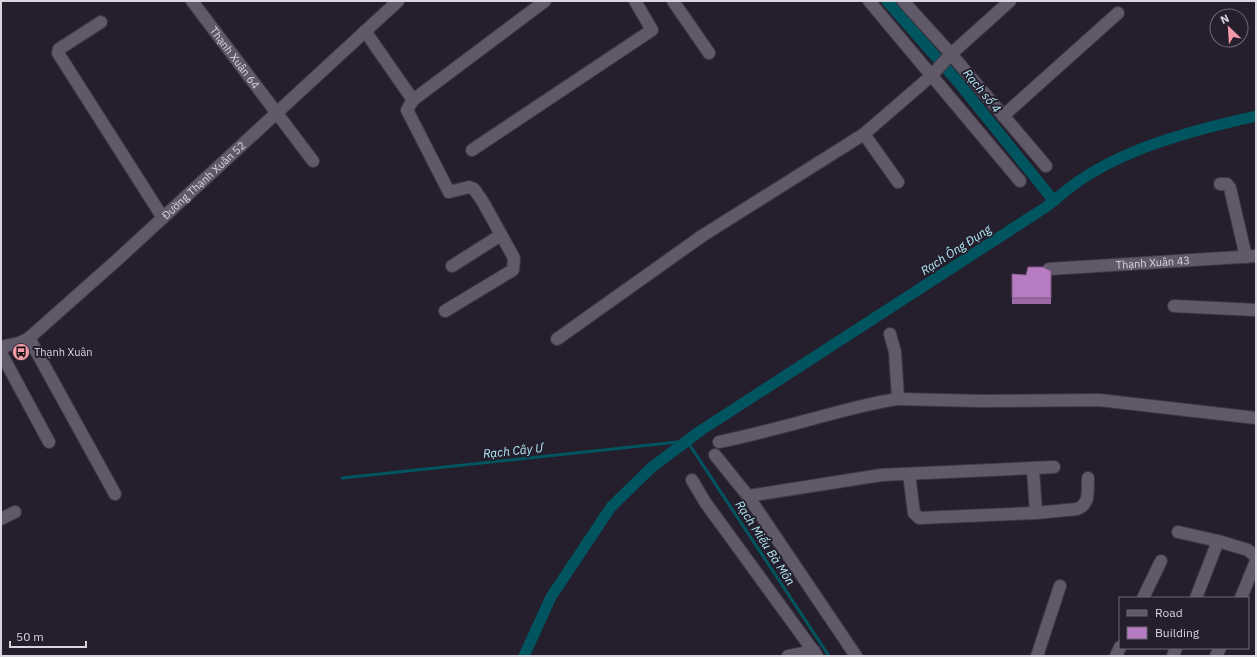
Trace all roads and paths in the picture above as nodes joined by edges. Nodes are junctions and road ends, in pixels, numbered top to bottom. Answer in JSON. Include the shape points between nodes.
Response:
{"nodes":[{"id":1,"x":192,"y":1,"type":"edge"},
{"id":2,"x":398,"y":1,"type":"edge"},
{"id":3,"x":545,"y":1,"type":"edge"},
{"id":4,"x":635,"y":1,"type":"edge"},
{"id":5,"x":673,"y":1,"type":"edge"},
{"id":6,"x":868,"y":1,"type":"edge"},
{"id":7,"x":903,"y":1,"type":"edge"},
{"id":8,"x":1010,"y":1,"type":"edge"},
{"id":9,"x":1118,"y":13,"type":"dead end"},
{"id":10,"x":101,"y":22,"type":"dead end"},
{"id":11,"x":366,"y":31,"type":"junction"},
{"id":12,"x":709,"y":53,"type":"dead end"},
{"id":13,"x":950,"y":54,"type":"junction"},
{"id":14,"x":932,"y":75,"type":"junction"},
{"id":15,"x":413,"y":100,"type":"junction"},
{"id":16,"x":276,"y":114,"type":"junction"},
{"id":17,"x":1003,"y":116,"type":"junction"},
{"id":18,"x":864,"y":134,"type":"junction"},
{"id":19,"x":472,"y":150,"type":"dead end"},
{"id":20,"x":312,"y":161,"type":"dead end"},
{"id":21,"x":1046,"y":166,"type":"dead end"},
{"id":22,"x":1020,"y":181,"type":"dead end"},
{"id":23,"x":898,"y":182,"type":"dead end"},
{"id":24,"x":1220,"y":184,"type":"dead end"},
{"id":25,"x":163,"y":218,"type":"junction"},
{"id":26,"x":501,"y":235,"type":"junction"},
{"id":27,"x":1251,"y":256,"type":"edge"},
{"id":28,"x":452,"y":266,"type":"dead end"},
{"id":29,"x":1049,"y":269,"type":"edge"},
{"id":30,"x":1174,"y":306,"type":"dead end"},
{"id":31,"x":1256,"y":310,"type":"edge"},
{"id":32,"x":445,"y":311,"type":"dead end"},
{"id":33,"x":890,"y":334,"type":"dead end"},
{"id":34,"x":29,"y":338,"type":"junction"},
{"id":35,"x":557,"y":339,"type":"dead end"},
{"id":36,"x":1,"y":347,"type":"edge"},
{"id":37,"x":1,"y":353,"type":"edge"},
{"id":38,"x":898,"y":399,"type":"junction"},
{"id":39,"x":1256,"y":418,"type":"edge"},
{"id":40,"x":48,"y":442,"type":"dead end"},
{"id":41,"x":719,"y":442,"type":"dead end"},
{"id":42,"x":715,"y":455,"type":"dead end"},
{"id":43,"x":1054,"y":467,"type":"dead end"},
{"id":44,"x":1033,"y":469,"type":"junction"},
{"id":45,"x":909,"y":474,"type":"junction"},
{"id":46,"x":1088,"y":478,"type":"dead end"},
{"id":47,"x":692,"y":480,"type":"dead end"},
{"id":48,"x":115,"y":494,"type":"dead end"},
{"id":49,"x":748,"y":496,"type":"junction"},
{"id":50,"x":15,"y":512,"type":"dead end"},
{"id":51,"x":1036,"y":512,"type":"junction"},
{"id":52,"x":1,"y":519,"type":"edge"},
{"id":53,"x":1178,"y":532,"type":"dead end"},
{"id":54,"x":1218,"y":541,"type":"junction"},
{"id":55,"x":1256,"y":557,"type":"edge"},
{"id":56,"x":1161,"y":561,"type":"dead end"},
{"id":57,"x":1256,"y":561,"type":"edge"},
{"id":58,"x":1060,"y":586,"type":"dead end"},
{"id":59,"x":1143,"y":597,"type":"edge"},
{"id":60,"x":1196,"y":597,"type":"edge"},
{"id":61,"x":1241,"y":597,"type":"edge"},
{"id":62,"x":816,"y":654,"type":"edge"},
{"id":63,"x":788,"y":656,"type":"edge"},
{"id":64,"x":856,"y":656,"type":"edge"},
{"id":65,"x":1037,"y":656,"type":"edge"}],
"edges":[{"from":1,"to":16,"type":"street","name":"Thạnh Xuân 64"},
{"from":2,"to":11,"type":"street","name":"Đường Thạnh Xuân 52"},
{"from":3,"to":15,"type":"street"},
{"from":4,"to":19,"type":"street","via":[[652,30]]},
{"from":5,"to":12,"type":"street"},
{"from":6,"to":14,"type":"street"},
{"from":7,"to":13,"type":"street"},
{"from":8,"to":13,"type":"street"},
{"from":9,"to":17,"type":"street"},
{"from":10,"to":25,"type":"street","via":[[58,50],[58,53]]},
{"from":11,"to":15,"type":"street"},
{"from":11,"to":16,"type":"street","name":"Đường Thạnh Xuân 52"},
{"from":13,"to":14,"type":"street"},
{"from":13,"to":17,"type":"street"},
{"from":14,"to":18,"type":"street"},
{"from":14,"to":22,"type":"street"},
{"from":15,"to":26,"type":"street","via":[[407,110],[449,192],[469,187],[474,189],[484,202]]},
{"from":16,"to":20,"type":"street","name":"Thạnh Xuân 64"},
{"from":16,"to":25,"type":"street","name":"Đường Thạnh Xuân 52"},
{"from":17,"to":21,"type":"street"},
{"from":18,"to":23,"type":"street"},
{"from":18,"to":35,"type":"street","via":[[702,236]]},
{"from":24,"to":27,"type":"street","via":[[1227,184],[1230,188]]},
{"from":25,"to":34,"type":"street","name":"Đường Thạnh Xuân 52"},
{"from":26,"to":28,"type":"street"},
{"from":26,"to":32,"type":"street","via":[[514,258],[513,270]]},
{"from":27,"to":29,"type":"street","name":"Thạnh Xuân 43"},
{"from":30,"to":31,"type":"street"},
{"from":33,"to":38,"type":"street","via":[[895,352]]},
{"from":34,"to":36,"type":"street","name":"Đường Thạnh Xuân 52"},
{"from":34,"to":48,"type":"street"},
{"from":37,"to":40,"type":"street"},
{"from":38,"to":39,"type":"street","via":[[1099,400]]},
{"from":38,"to":41,"type":"street","via":[[885,400]]},
{"from":42,"to":49,"type":"street"},
{"from":43,"to":44,"type":"street"},
{"from":44,"to":45,"type":"street"},
{"from":44,"to":51,"type":"street"},
{"from":45,"to":49,"type":"street","via":[[881,475]]},
{"from":45,"to":51,"type":"street","via":[[914,514],[919,518]]},
{"from":46,"to":51,"type":"street","via":[[1087,502],[1082,506],[1077,509]]},
{"from":47,"to":62,"type":"street","via":[[705,502]]},
{"from":49,"to":64,"type":"street"},
{"from":50,"to":52,"type":"street"},
{"from":53,"to":54,"type":"street"},
{"from":54,"to":55,"type":"street","via":[[1248,550]]},
{"from":54,"to":60,"type":"street"},
{"from":56,"to":59,"type":"street"},
{"from":57,"to":61,"type":"street"},
{"from":58,"to":65,"type":"street"},
{"from":62,"to":63,"type":"street"}]}
